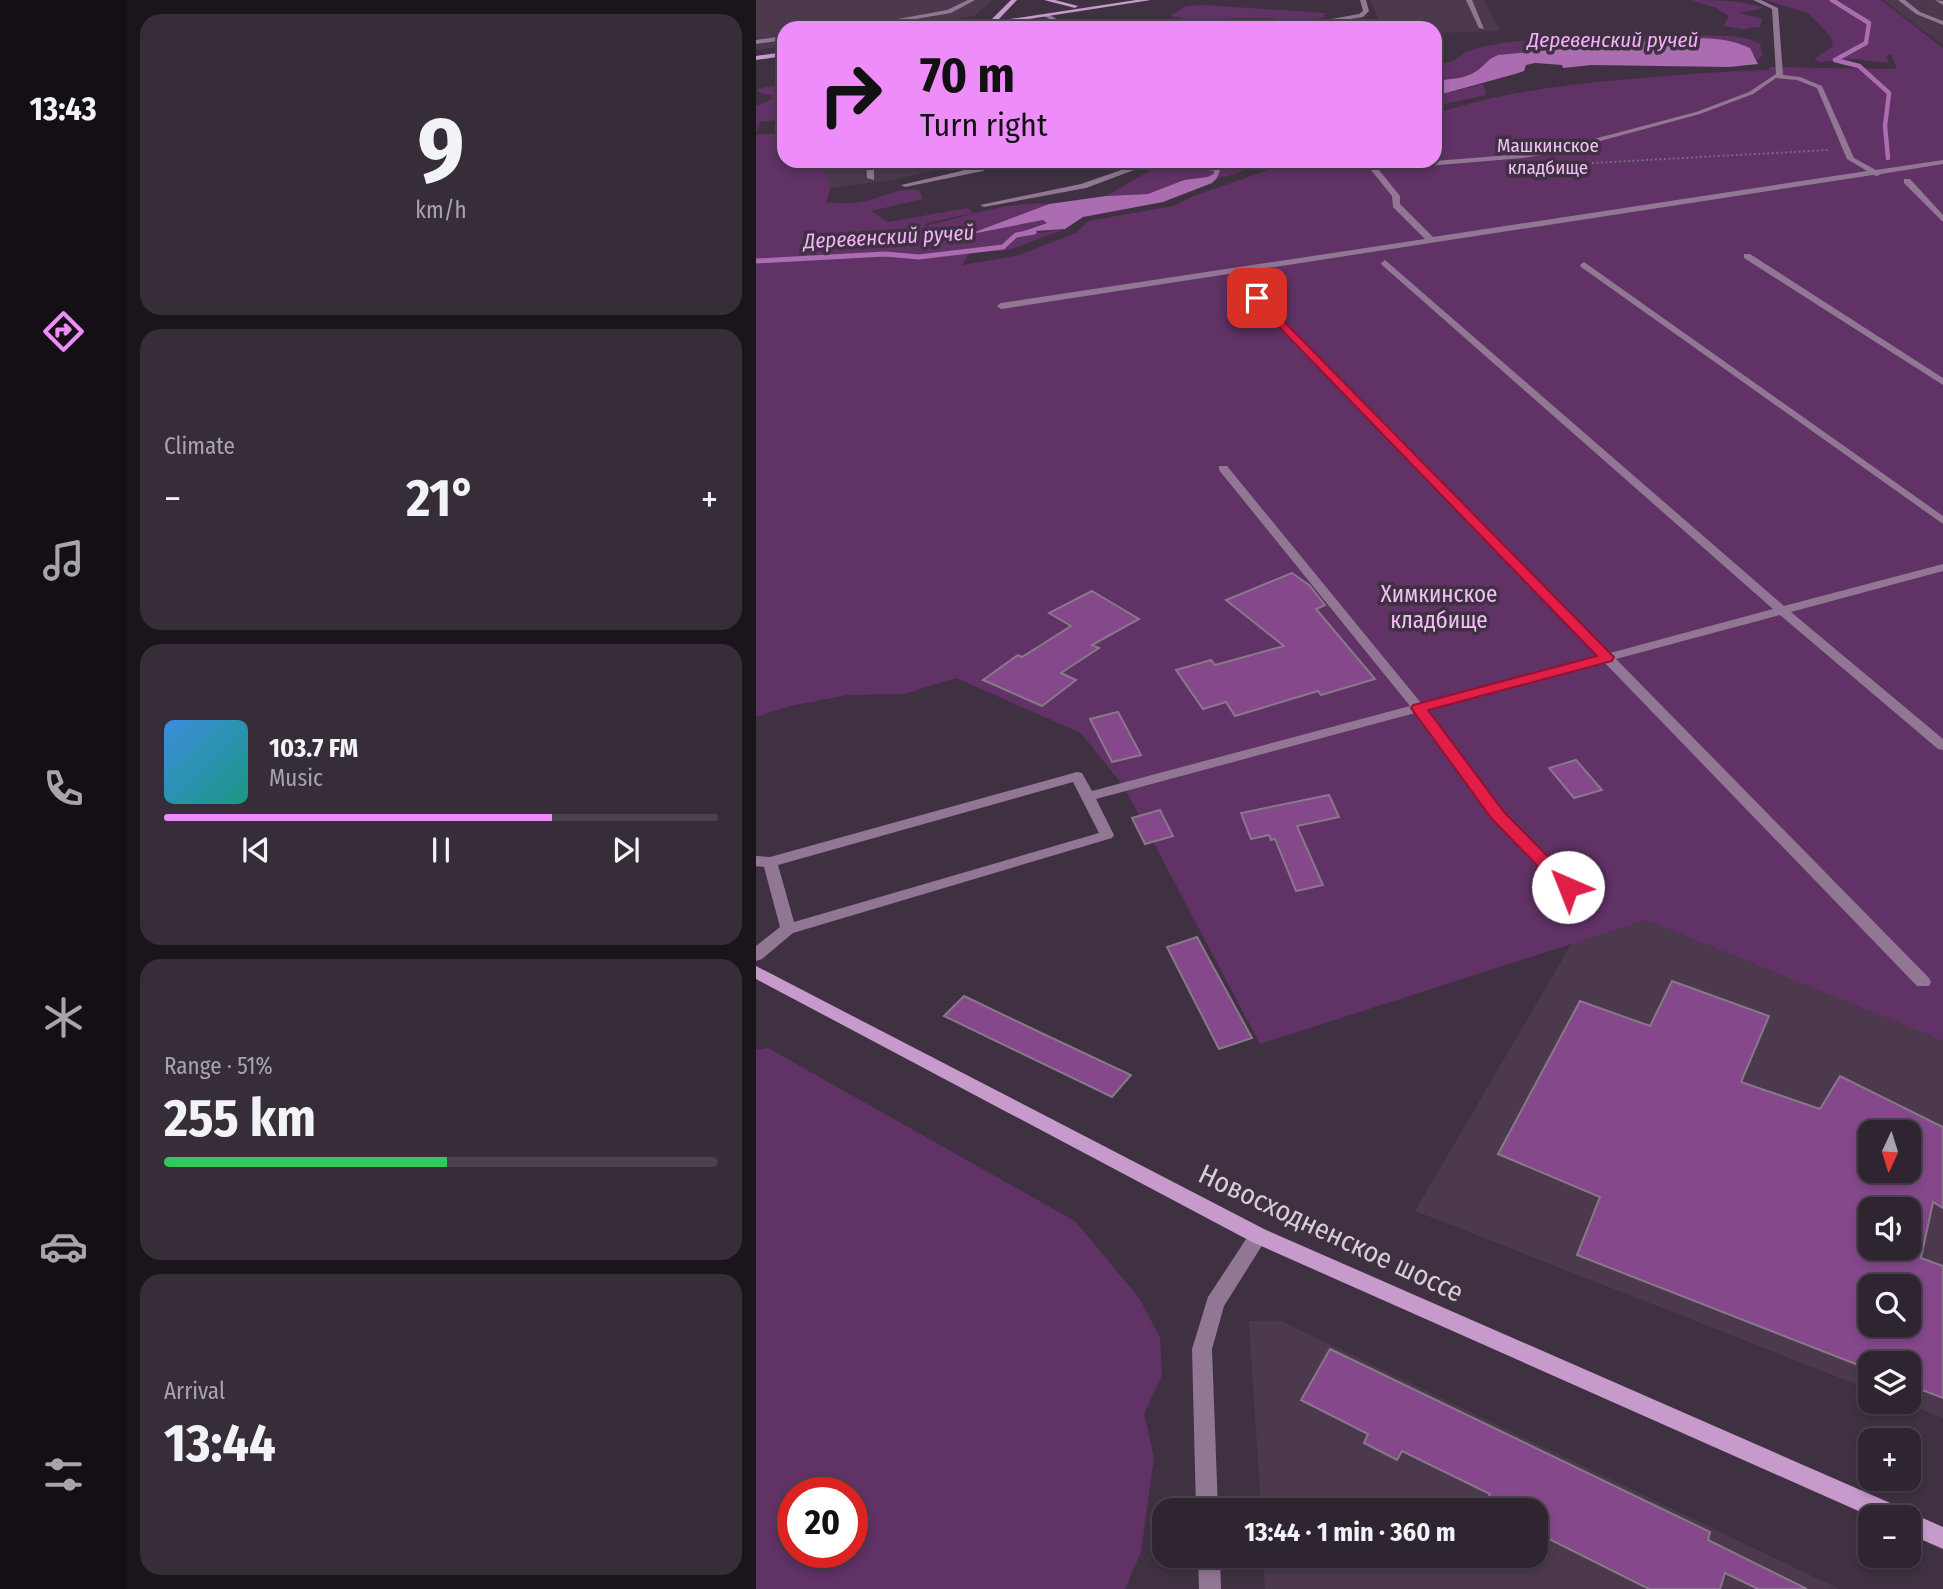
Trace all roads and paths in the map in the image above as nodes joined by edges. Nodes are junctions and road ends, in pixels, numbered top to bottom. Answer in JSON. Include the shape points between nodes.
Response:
{"nodes":[{"id":1,"x":972,"y":0,"type":"edge"},
{"id":2,"x":1014,"y":0,"type":"edge"},
{"id":3,"x":1047,"y":0,"type":"edge"},
{"id":4,"x":1148,"y":0,"type":"edge"},
{"id":5,"x":1363,"y":0,"type":"edge"},
{"id":6,"x":1469,"y":0,"type":"edge"},
{"id":7,"x":1756,"y":0,"type":"edge"},
{"id":8,"x":1901,"y":0,"type":"edge"},
{"id":9,"x":1938,"y":0,"type":"edge"},
{"id":10,"x":1943,"y":4,"type":"edge"},
{"id":11,"x":1111,"y":5,"type":"junction"},
{"id":12,"x":1030,"y":9,"type":"dead end"},
{"id":13,"x":1046,"y":15,"type":"junction"},
{"id":14,"x":1021,"y":19,"type":"junction"},
{"id":15,"x":894,"y":21,"type":"edge"},
{"id":16,"x":993,"y":21,"type":"edge"},
{"id":17,"x":1006,"y":21,"type":"edge"},
{"id":18,"x":1057,"y":21,"type":"edge"},
{"id":19,"x":1334,"y":21,"type":"edge"},
{"id":20,"x":1943,"y":23,"type":"edge"},
{"id":21,"x":1482,"y":28,"type":"dead end"},
{"id":22,"x":777,"y":39,"type":"edge"},
{"id":23,"x":756,"y":42,"type":"edge"},
{"id":24,"x":777,"y":55,"type":"edge"},
{"id":25,"x":756,"y":58,"type":"edge"},
{"id":26,"x":1780,"y":77,"type":"junction"},
{"id":27,"x":1848,"y":151,"type":"junction"},
{"id":28,"x":1943,"y":162,"type":"edge"},
{"id":29,"x":1442,"y":163,"type":"edge"},
{"id":30,"x":1592,"y":163,"type":"dead end"},
{"id":31,"x":870,"y":168,"type":"edge"},
{"id":32,"x":983,"y":168,"type":"edge"},
{"id":33,"x":1134,"y":168,"type":"edge"},
{"id":34,"x":1374,"y":168,"type":"edge"},
{"id":35,"x":1877,"y":174,"type":"junction"},
{"id":36,"x":871,"y":178,"type":"dead end"},
{"id":37,"x":1907,"y":181,"type":"dead end"},
{"id":38,"x":905,"y":186,"type":"dead end"},
{"id":39,"x":984,"y":205,"type":"dead end"},
{"id":40,"x":1943,"y":220,"type":"edge"},
{"id":41,"x":1430,"y":239,"type":"junction"},
{"id":42,"x":1747,"y":256,"type":"dead end"},
{"id":43,"x":1385,"y":263,"type":"dead end"},
{"id":44,"x":1584,"y":265,"type":"dead end"},
{"id":45,"x":1257,"y":298,"type":"dead end"},
{"id":46,"x":1001,"y":306,"type":"dead end"},
{"id":47,"x":1943,"y":382,"type":"edge"},
{"id":48,"x":1223,"y":468,"type":"dead end"},
{"id":49,"x":1943,"y":521,"type":"edge"},
{"id":50,"x":1943,"y":567,"type":"edge"},
{"id":51,"x":1782,"y":610,"type":"junction"},
{"id":52,"x":1607,"y":657,"type":"junction"},
{"id":53,"x":1418,"y":708,"type":"junction"},
{"id":54,"x":1943,"y":746,"type":"edge"},
{"id":55,"x":1088,"y":797,"type":"junction"},
{"id":56,"x":763,"y":861,"type":"edge"},
{"id":57,"x":1568,"y":887,"type":"dead end"},
{"id":58,"x":788,"y":929,"type":"junction"},
{"id":59,"x":756,"y":955,"type":"edge"},
{"id":60,"x":756,"y":972,"type":"edge"},
{"id":61,"x":1923,"y":982,"type":"dead end"},
{"id":62,"x":1259,"y":1236,"type":"junction"},
{"id":63,"x":1208,"y":1498,"type":"edge"},
{"id":64,"x":1869,"y":1505,"type":"edge"},
{"id":65,"x":1921,"y":1528,"type":"edge"},
{"id":66,"x":1943,"y":1538,"type":"edge"},
{"id":67,"x":1209,"y":1568,"type":"edge"},
{"id":68,"x":1210,"y":1589,"type":"edge"}],
"edges":[{"from":1,"to":15,"type":"street","via":[[949,12]]},
{"from":2,"to":16,"type":"main road"},
{"from":3,"to":11,"type":"main road","via":[[1069,6]]},
{"from":4,"to":11,"type":"main road"},
{"from":5,"to":19,"type":"street","via":[[1366,11],[1361,16]]},
{"from":6,"to":21,"type":"street"},
{"from":7,"to":26,"type":"street","via":[[1775,8],[1775,58]]},
{"from":8,"to":20,"type":"street"},
{"from":9,"to":10,"type":"street"},
{"from":11,"to":13,"type":"main road"},
{"from":12,"to":14,"type":"main road"},
{"from":13,"to":14,"type":"main road"},
{"from":13,"to":18,"type":"street"},
{"from":14,"to":17,"type":"main road"},
{"from":22,"to":23,"type":"street"},
{"from":24,"to":25,"type":"main road"},
{"from":26,"to":27,"type":"street","via":[[1820,87]]},
{"from":26,"to":29,"type":"street","via":[[1698,113],[1556,151]]},
{"from":27,"to":30,"type":"path","via":[[1794,150]]},
{"from":27,"to":35,"type":"street","via":[[1851,159]]},
{"from":28,"to":35,"type":"street"},
{"from":31,"to":36,"type":"street"},
{"from":32,"to":38,"type":"street"},
{"from":33,"to":39,"type":"street","via":[[1083,186]]},
{"from":34,"to":41,"type":"street","via":[[1396,195],[1396,205]]},
{"from":35,"to":41,"type":"street"},
{"from":37,"to":40,"type":"street"},
{"from":41,"to":46,"type":"street"},
{"from":42,"to":47,"type":"street"},
{"from":43,"to":51,"type":"street"},
{"from":44,"to":49,"type":"street"},
{"from":45,"to":52,"type":"street"},
{"from":48,"to":53,"type":"street"},
{"from":50,"to":51,"type":"street"},
{"from":51,"to":52,"type":"street"},
{"from":51,"to":54,"type":"street"},
{"from":52,"to":53,"type":"street"},
{"from":52,"to":61,"type":"street"},
{"from":53,"to":55,"type":"street"},
{"from":53,"to":57,"type":"street","via":[[1498,816]]},
{"from":55,"to":56,"type":"street","via":[[1077,776]]},
{"from":55,"to":58,"type":"street","via":[[1107,835]]},
{"from":56,"to":58,"type":"street"},
{"from":58,"to":59,"type":"street"},
{"from":60,"to":62,"type":"main road","name":"Новосходненское шоссе"},
{"from":62,"to":63,"type":"street","via":[[1215,1303],[1202,1349]]},
{"from":62,"to":64,"type":"main road","name":"Новосходненское шоссе"},
{"from":65,"to":66,"type":"main road"},
{"from":67,"to":68,"type":"street"}]}
